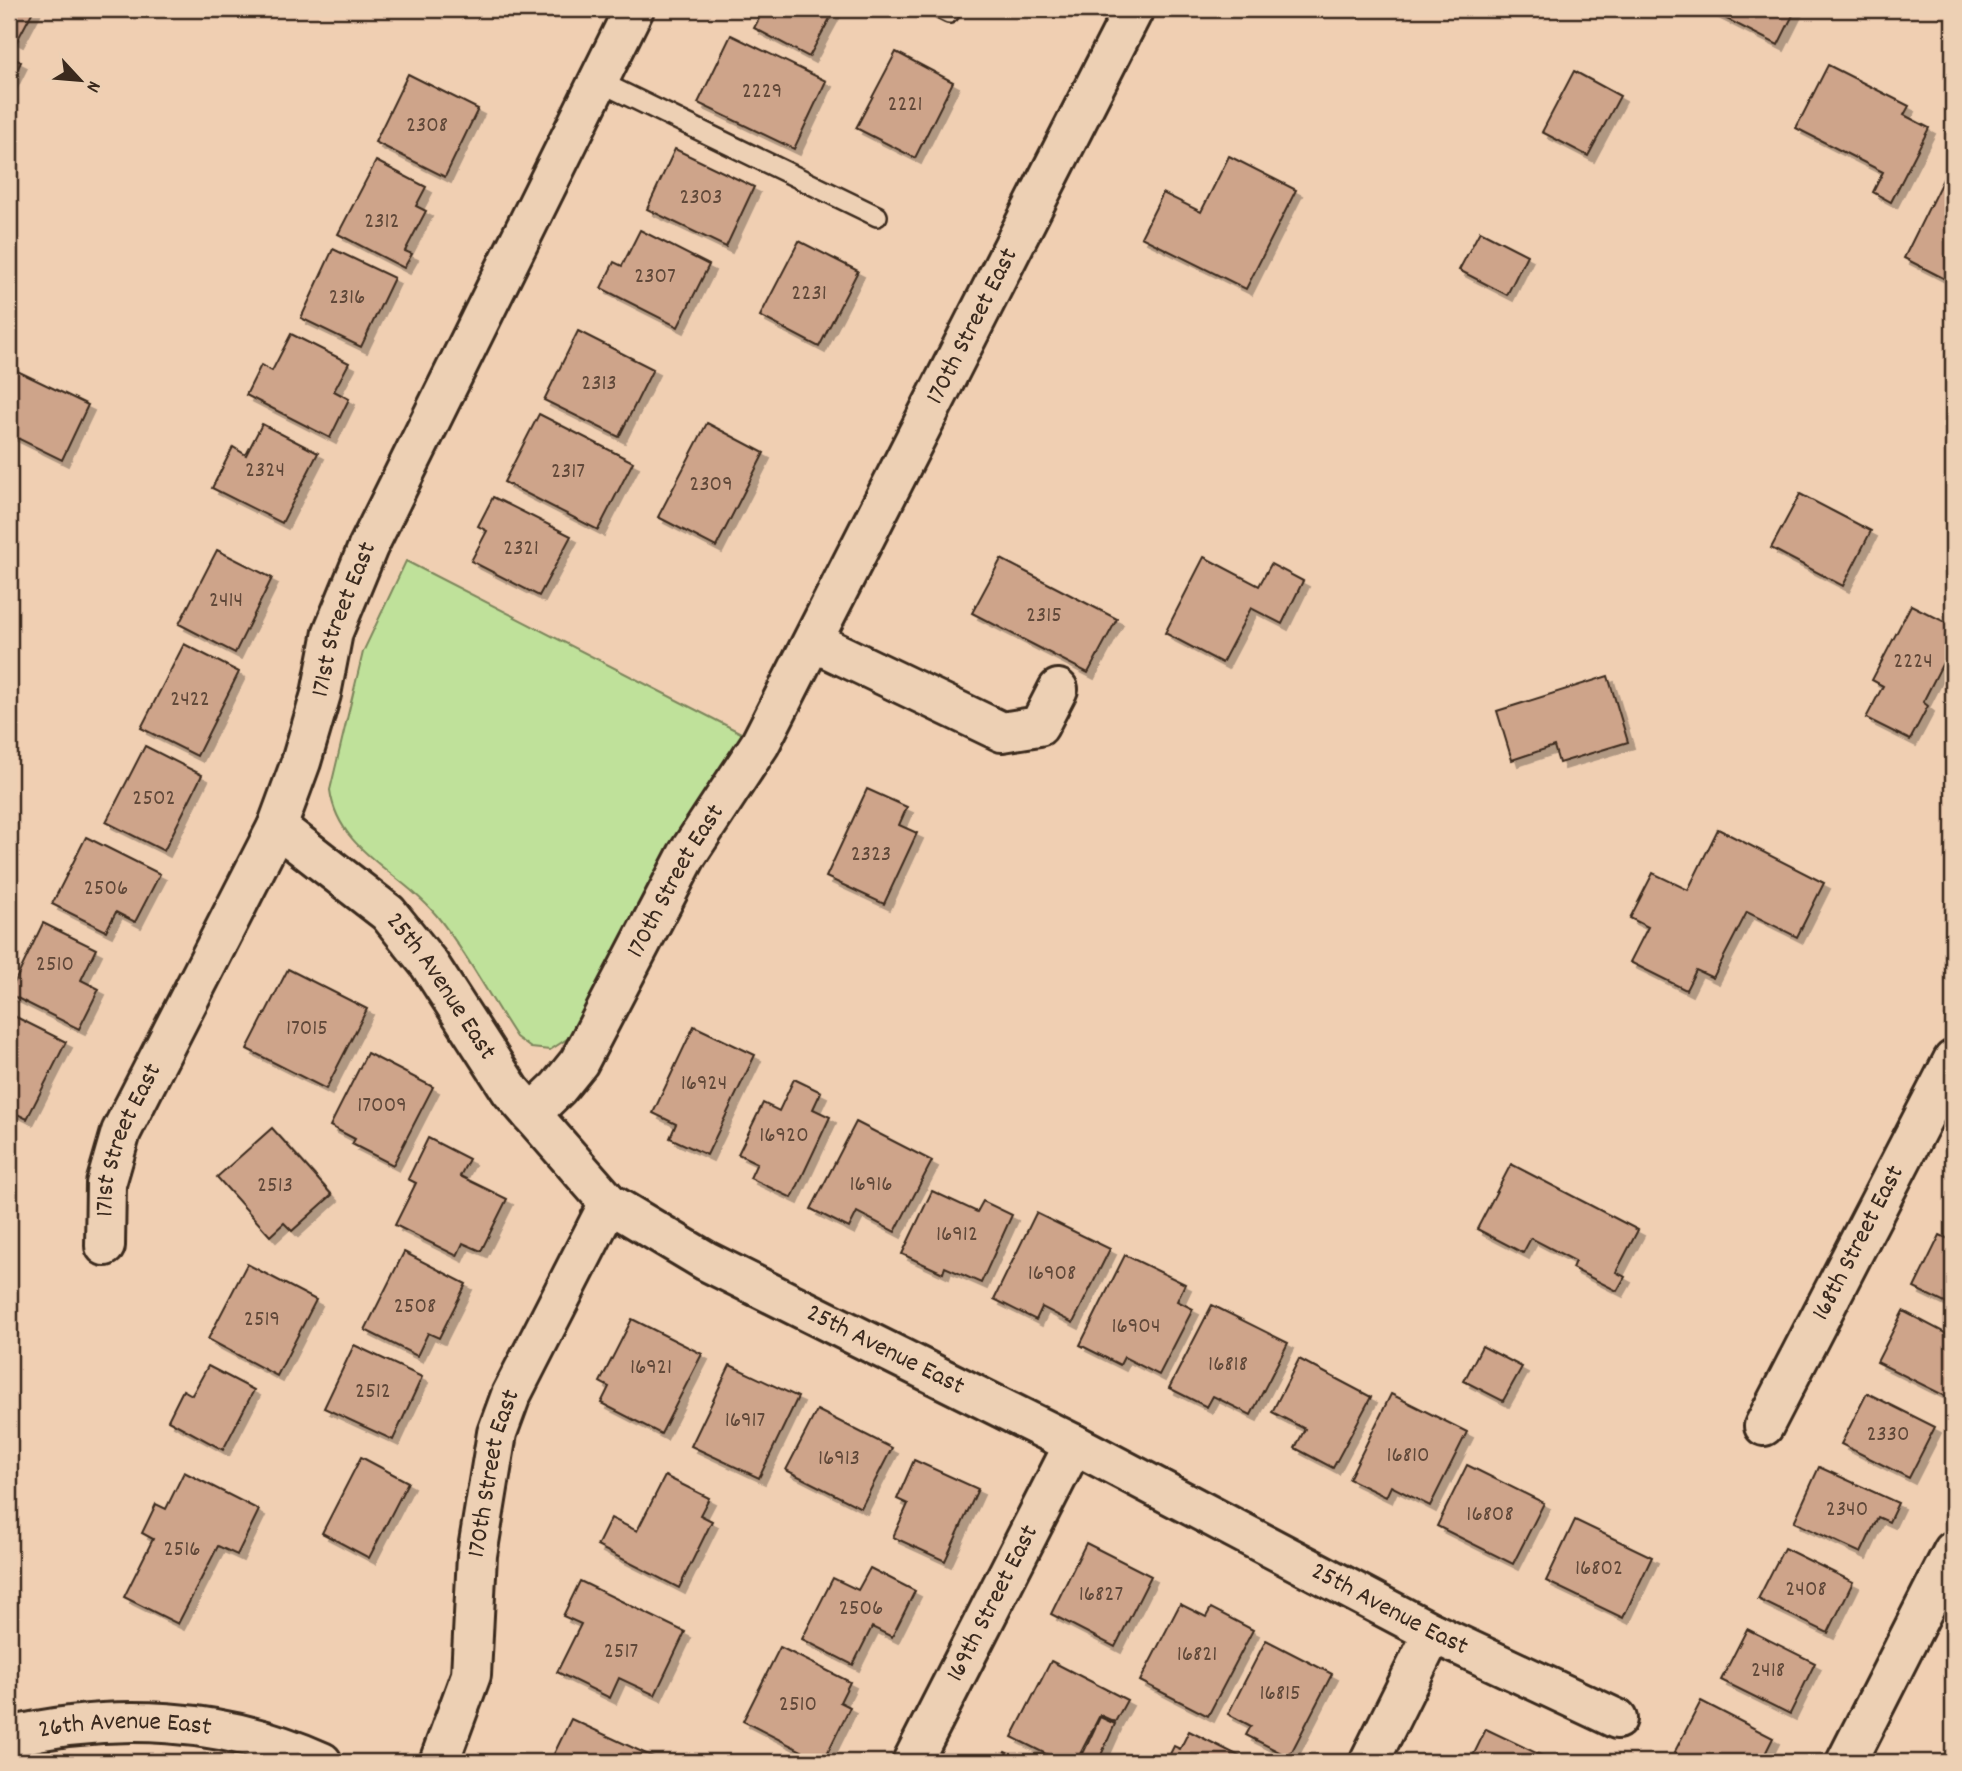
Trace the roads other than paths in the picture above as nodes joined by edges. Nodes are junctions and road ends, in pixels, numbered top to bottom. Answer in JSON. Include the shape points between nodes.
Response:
{"nodes":[{"id":1,"x":634,"y":9,"type":"edge"},
{"id":2,"x":1134,"y":9,"type":"edge"},
{"id":3,"x":598,"y":81,"type":"junction"},
{"id":4,"x":877,"y":216,"type":"dead end"},
{"id":5,"x":814,"y":642,"type":"junction"},
{"id":6,"x":1058,"y":689,"type":"dead end"},
{"id":7,"x":277,"y":827,"type":"junction"},
{"id":8,"x":1953,"y":1060,"type":"edge"},
{"id":9,"x":531,"y":1114,"type":"junction"},
{"id":10,"x":609,"y":1203,"type":"junction"},
{"id":11,"x":105,"y":1245,"type":"dead end"},
{"id":12,"x":1764,"y":1426,"type":"dead end"},
{"id":13,"x":1074,"y":1444,"type":"junction"},
{"id":14,"x":1953,"y":1551,"type":"edge"},
{"id":15,"x":1433,"y":1633,"type":"junction"},
{"id":16,"x":1617,"y":1719,"type":"dead end"},
{"id":17,"x":9,"y":1737,"type":"edge"},
{"id":18,"x":322,"y":1762,"type":"edge"},
{"id":19,"x":439,"y":1762,"type":"edge"},
{"id":20,"x":912,"y":1762,"type":"edge"},
{"id":21,"x":1369,"y":1762,"type":"edge"},
{"id":22,"x":1846,"y":1762,"type":"edge"}],
"edges":[{"from":1,"to":3,"type":"street","name":"171st Street East"},
{"from":2,"to":5,"type":"street","name":"170th Street East"},
{"from":3,"to":4,"type":"lane"},
{"from":3,"to":7,"type":"street","name":"171st Street East","via":[[368,547],[333,632],[321,694]]},
{"from":5,"to":6,"type":"street","via":[[1002,732],[1039,726]]},
{"from":5,"to":9,"type":"street","name":"170th Street East","via":[[760,744],[687,855],[579,1062]]},
{"from":7,"to":9,"type":"street","name":"25th Avenue East","via":[[388,913],[429,964],[511,1091]]},
{"from":7,"to":11,"type":"street","name":"171st Street East","via":[[121,1132],[106,1184]]},
{"from":8,"to":12,"type":"street","name":"168th Street East"},
{"from":9,"to":10,"type":"street","name":"25th Avenue East"},
{"from":10,"to":13,"type":"street","name":"25th Avenue East","via":[[706,1261]]},
{"from":10,"to":19,"type":"street","name":"170th Street East","via":[[511,1395],[497,1433],[477,1555],[471,1675]]},
{"from":13,"to":15,"type":"street","name":"25th Avenue East"},
{"from":13,"to":20,"type":"street","name":"169th Street East"},
{"from":14,"to":22,"type":"street"},
{"from":15,"to":16,"type":"street","name":"25th Avenue East"},
{"from":15,"to":21,"type":"street"},
{"from":17,"to":18,"type":"street","name":"26th Avenue East","via":[[79,1724],[190,1723],[285,1745]]}]}
